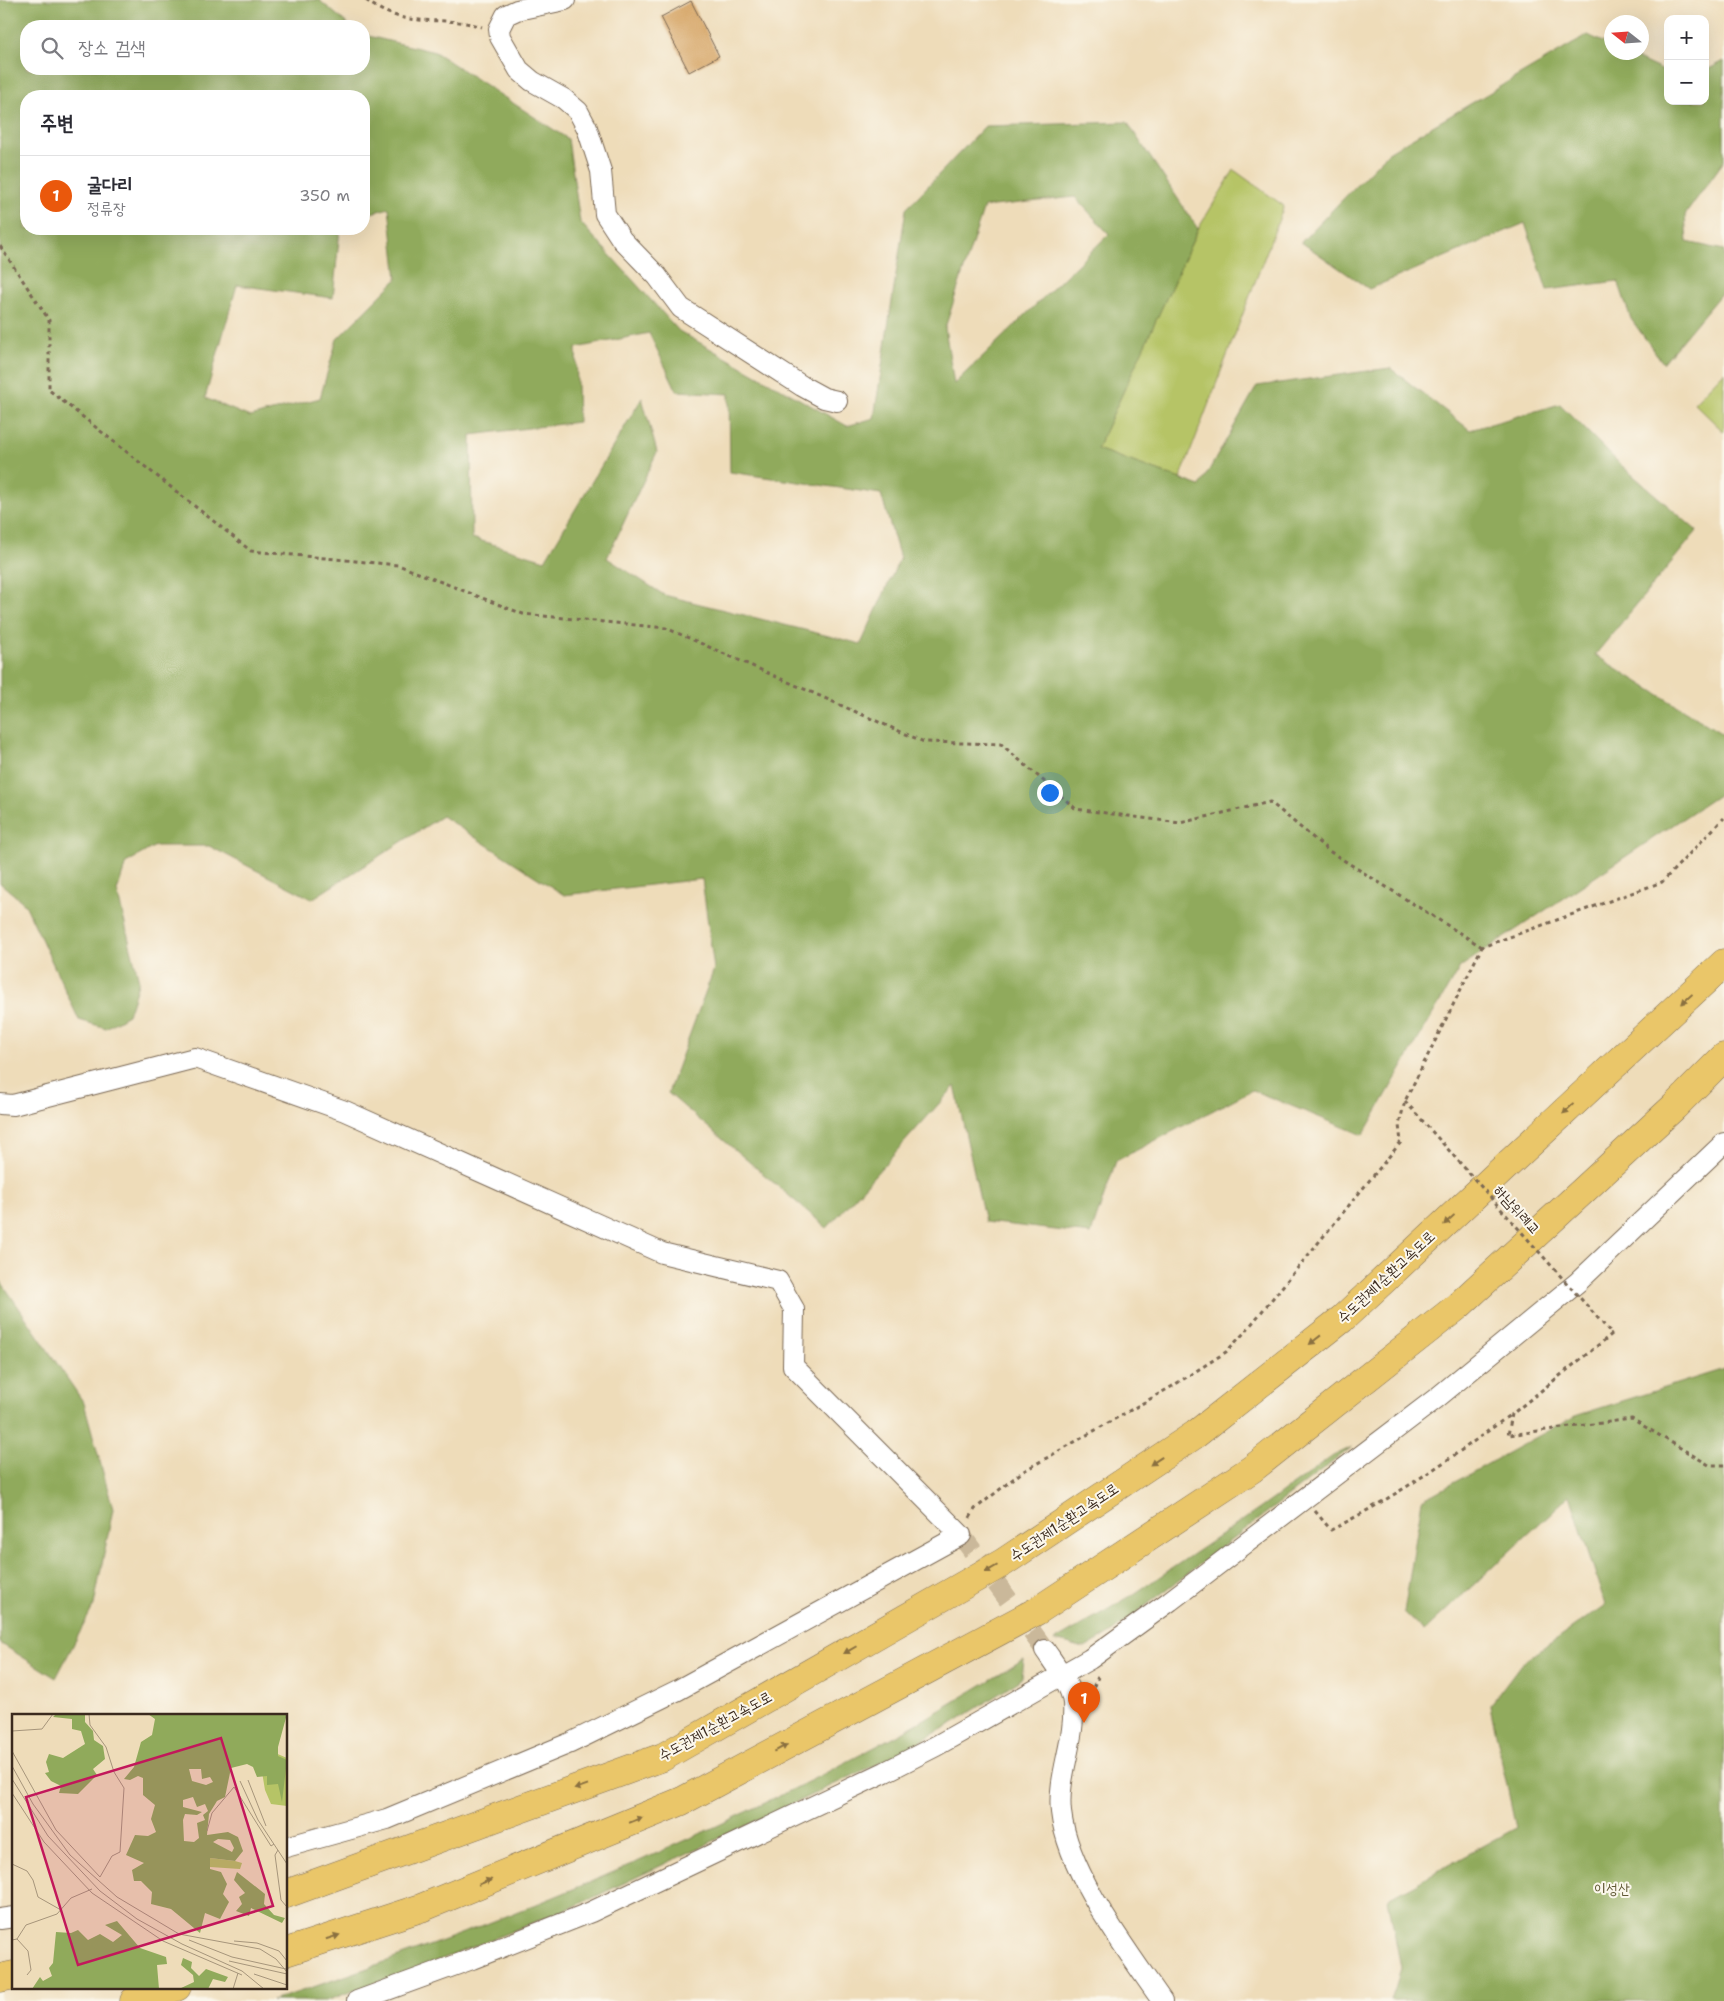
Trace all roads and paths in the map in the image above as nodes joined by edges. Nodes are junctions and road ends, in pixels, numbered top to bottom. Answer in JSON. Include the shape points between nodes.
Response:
{"nodes":[{"id":1,"x":366,"y":0,"type":"edge"},
{"id":2,"x":565,"y":0,"type":"edge"},
{"id":3,"x":500,"y":37,"type":"junction"},
{"id":4,"x":0,"y":246,"type":"edge"},
{"id":5,"x":837,"y":401,"type":"dead end"},
{"id":6,"x":1724,"y":818,"type":"edge"},
{"id":7,"x":1482,"y":947,"type":"junction"},
{"id":8,"x":1723,"y":964,"type":"edge"},
{"id":9,"x":1724,"y":1057,"type":"edge"},
{"id":10,"x":1405,"y":1101,"type":"junction"},
{"id":11,"x":0,"y":1104,"type":"edge"},
{"id":12,"x":1724,"y":1143,"type":"edge"},
{"id":13,"x":1512,"y":1414,"type":"junction"},
{"id":14,"x":1724,"y":1465,"type":"edge"},
{"id":15,"x":1313,"y":1508,"type":"dead end"},
{"id":16,"x":961,"y":1535,"type":"junction"},
{"id":17,"x":1045,"y":1650,"type":"tunnel mouth"},
{"id":18,"x":1061,"y":1674,"type":"junction"},
{"id":19,"x":288,"y":1846,"type":"edge"},
{"id":20,"x":288,"y":1893,"type":"edge"},
{"id":21,"x":288,"y":1951,"type":"edge"},
{"id":22,"x":174,"y":1988,"type":"edge"},
{"id":23,"x":1156,"y":1999,"type":"edge"},
{"id":24,"x":134,"y":2001,"type":"edge"},
{"id":25,"x":357,"y":2001,"type":"edge"}],
"edges":[{"from":1,"to":3,"type":"path","via":[[380,11],[402,18],[471,24]]},
{"from":2,"to":3,"type":"street","via":[[506,15],[499,29]]},
{"from":3,"to":5,"type":"street","via":[[519,70],[578,111],[601,172],[605,214],[622,240],[657,276],[681,308],[802,386]]},
{"from":4,"to":7,"type":"path","via":[[49,320],[49,390],[251,552],[398,565],[523,614],[666,628],[924,742],[1001,744],[1076,809],[1180,823],[1270,802],[1329,851]]},
{"from":6,"to":7,"type":"path","via":[[1662,882]]},
{"from":7,"to":10,"type":"path"},
{"from":8,"to":20,"type":"highway","name":"수도권제1순환고속도로","one_way":true,"via":[[1342,1319],[1196,1434],[1004,1562],[663,1757]]},
{"from":21,"to":9,"type":"highway","one_way":true,"via":[[422,1908],[682,1801],[1037,1611],[1252,1469],[1458,1306],[1674,1108]]},
{"from":10,"to":13,"type":"path","name":"하남위례교","bridge":true,"via":[[1612,1334]]},
{"from":10,"to":16,"type":"path","via":[[1399,1125],[1400,1142],[1226,1352],[1022,1472],[975,1509]]},
{"from":11,"to":16,"type":"street","via":[[13,1105],[195,1058],[345,1110],[662,1253],[778,1281],[794,1309],[793,1366]]},
{"from":12,"to":18,"type":"street","via":[[1578,1282],[1438,1397],[1137,1625],[1090,1659]]},
{"from":13,"to":14,"type":"path","via":[[1508,1435],[1632,1419],[1709,1465]]},
{"from":13,"to":15,"type":"path","via":[[1426,1475],[1331,1530]]},
{"from":16,"to":19,"type":"street","via":[[678,1690],[570,1743],[387,1819]]},
{"from":17,"to":18,"type":"street"},
{"from":18,"to":23,"type":"street","via":[[1073,1702],[1061,1812],[1077,1869]]},
{"from":18,"to":25,"type":"street","via":[[885,1772],[591,1912],[472,1960]]},
{"from":22,"to":24,"type":"highway"}]}
